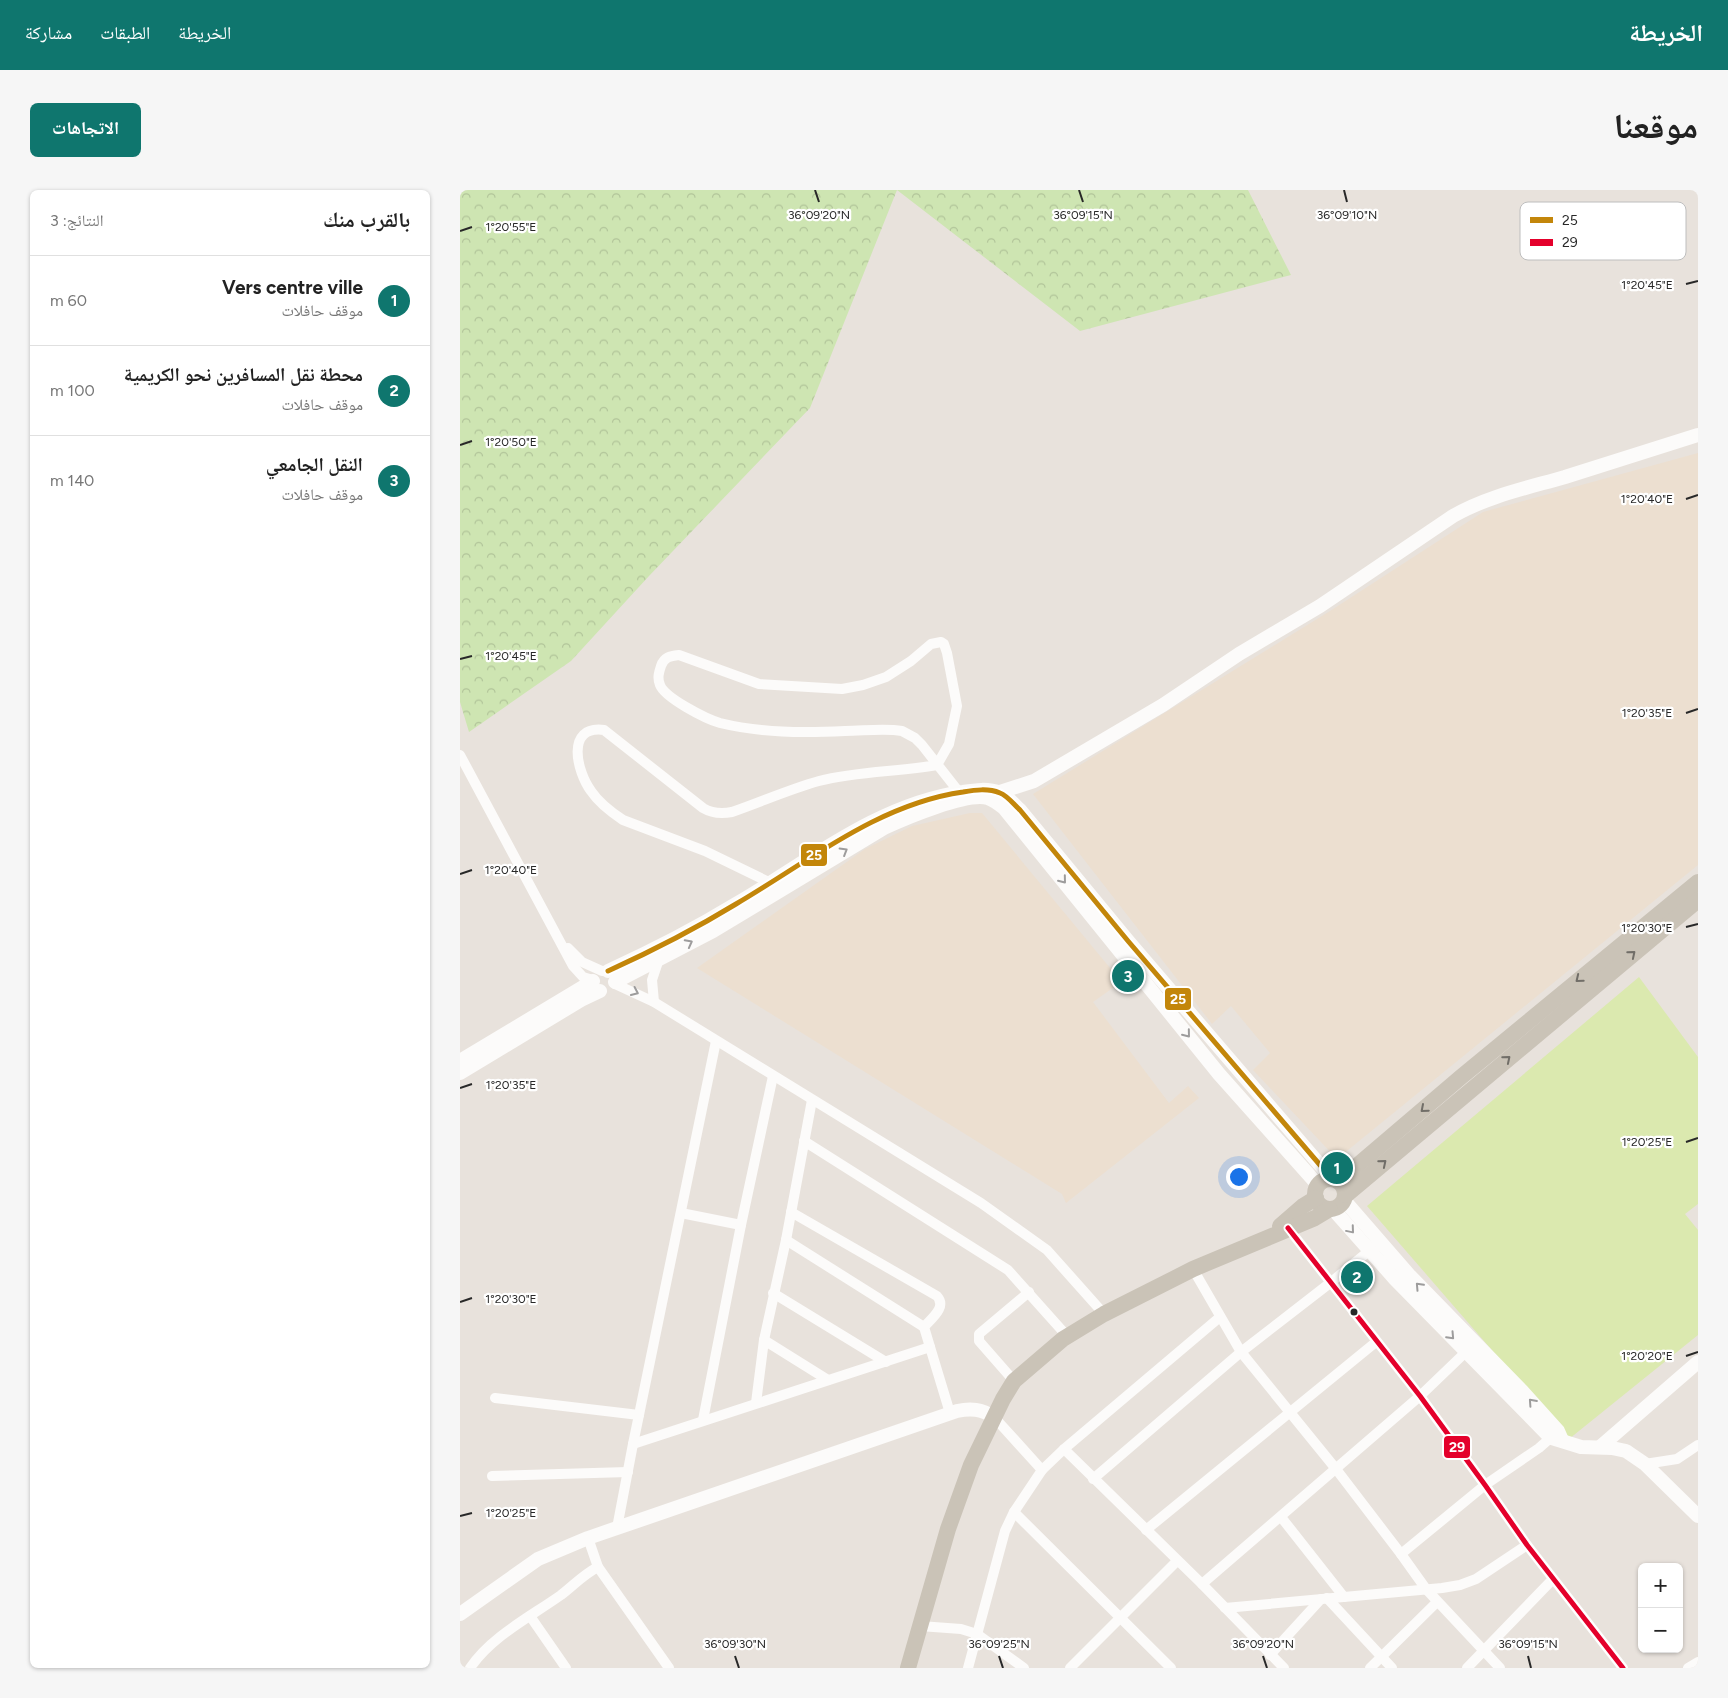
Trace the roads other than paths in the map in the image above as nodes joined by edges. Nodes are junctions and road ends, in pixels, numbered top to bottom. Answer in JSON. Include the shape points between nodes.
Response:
{"nodes":[{"id":1,"x":1698,"y":435,"type":"edge"},
{"id":2,"x":460,"y":755,"type":"edge"},
{"id":3,"x":937,"y":765,"type":"junction"},
{"id":4,"x":993,"y":795,"type":"junction"},
{"id":5,"x":961,"y":796,"type":"junction"},
{"id":6,"x":1698,"y":882,"type":"edge"},
{"id":7,"x":777,"y":886,"type":"junction"},
{"id":8,"x":1698,"y":900,"type":"edge"},
{"id":9,"x":711,"y":926,"type":"junction"},
{"id":10,"x":659,"y":960,"type":"junction"},
{"id":11,"x":604,"y":980,"type":"junction"},
{"id":12,"x":654,"y":1002,"type":"junction"},
{"id":13,"x":716,"y":1041,"type":"junction"},
{"id":14,"x":461,"y":1067,"type":"edge"},
{"id":15,"x":773,"y":1076,"type":"junction"},
{"id":16,"x":812,"y":1100,"type":"junction"},
{"id":17,"x":804,"y":1141,"type":"junction"},
{"id":18,"x":1332,"y":1194,"type":"junction"},
{"id":19,"x":791,"y":1212,"type":"junction"},
{"id":20,"x":681,"y":1213,"type":"junction"},
{"id":21,"x":741,"y":1225,"type":"junction"},
{"id":22,"x":1288,"y":1228,"type":"junction"},
{"id":23,"x":1265,"y":1238,"type":"junction"},
{"id":24,"x":786,"y":1240,"type":"junction"},
{"id":25,"x":1374,"y":1246,"type":"junction"},
{"id":26,"x":1193,"y":1269,"type":"junction"},
{"id":27,"x":1330,"y":1283,"type":"junction"},
{"id":28,"x":1029,"y":1292,"type":"junction"},
{"id":29,"x":773,"y":1293,"type":"junction"},
{"id":30,"x":1104,"y":1314,"type":"junction"},
{"id":31,"x":1220,"y":1316,"type":"junction"},
{"id":32,"x":924,"y":1327,"type":"junction"},
{"id":33,"x":1067,"y":1336,"type":"junction"},
{"id":34,"x":764,"y":1340,"type":"junction"},
{"id":35,"x":1376,"y":1342,"type":"junction"},
{"id":36,"x":930,"y":1347,"type":"junction"},
{"id":37,"x":1471,"y":1348,"type":"junction"},
{"id":38,"x":1241,"y":1352,"type":"junction"},
{"id":39,"x":886,"y":1362,"type":"junction"},
{"id":40,"x":1698,"y":1362,"type":"edge"},
{"id":41,"x":828,"y":1380,"type":"junction"},
{"id":42,"x":1014,"y":1381,"type":"junction"},
{"id":43,"x":1420,"y":1396,"type":"junction"},
{"id":44,"x":495,"y":1398,"type":"dead end"},
{"id":45,"x":756,"y":1404,"type":"junction"},
{"id":46,"x":1290,"y":1412,"type":"junction"},
{"id":47,"x":950,"y":1413,"type":"junction"},
{"id":48,"x":639,"y":1415,"type":"junction"},
{"id":49,"x":994,"y":1417,"type":"junction"},
{"id":50,"x":703,"y":1420,"type":"junction"},
{"id":51,"x":1557,"y":1436,"type":"junction"},
{"id":52,"x":633,"y":1444,"type":"junction"},
{"id":53,"x":1698,"y":1445,"type":"edge"},
{"id":54,"x":1600,"y":1447,"type":"junction"},
{"id":55,"x":1064,"y":1449,"type":"junction"},
{"id":56,"x":1645,"y":1464,"type":"junction"},
{"id":57,"x":1336,"y":1469,"type":"junction"},
{"id":58,"x":1042,"y":1470,"type":"junction"},
{"id":59,"x":628,"y":1472,"type":"junction"},
{"id":60,"x":492,"y":1476,"type":"dead end"},
{"id":61,"x":1093,"y":1479,"type":"junction"},
{"id":62,"x":1485,"y":1484,"type":"junction"},
{"id":63,"x":1014,"y":1512,"type":"junction"},
{"id":64,"x":1698,"y":1516,"type":"edge"},
{"id":65,"x":1280,"y":1517,"type":"junction"},
{"id":66,"x":617,"y":1528,"type":"junction"},
{"id":67,"x":1146,"y":1530,"type":"junction"},
{"id":68,"x":588,"y":1538,"type":"junction"},
{"id":69,"x":1527,"y":1545,"type":"junction"},
{"id":70,"x":1401,"y":1554,"type":"junction"},
{"id":71,"x":1177,"y":1561,"type":"junction"},
{"id":72,"x":598,"y":1567,"type":"junction"},
{"id":73,"x":1553,"y":1579,"type":"junction"},
{"id":74,"x":1202,"y":1584,"type":"junction"},
{"id":75,"x":1426,"y":1589,"type":"junction"},
{"id":76,"x":1344,"y":1597,"type":"junction"},
{"id":77,"x":1324,"y":1599,"type":"junction"},
{"id":78,"x":1437,"y":1602,"type":"junction"},
{"id":79,"x":1225,"y":1608,"type":"junction"},
{"id":80,"x":460,"y":1614,"type":"edge"},
{"id":81,"x":530,"y":1616,"type":"junction"},
{"id":82,"x":1121,"y":1618,"type":"junction"},
{"id":83,"x":920,"y":1626,"type":"junction"},
{"id":84,"x":977,"y":1634,"type":"junction"},
{"id":85,"x":1483,"y":1650,"type":"junction"},
{"id":86,"x":1270,"y":1655,"type":"junction"},
{"id":87,"x":1381,"y":1657,"type":"junction"},
{"id":88,"x":1075,"y":1666,"type":"edge"},
{"id":89,"x":470,"y":1668,"type":"edge"},
{"id":90,"x":566,"y":1668,"type":"edge"},
{"id":91,"x":669,"y":1668,"type":"edge"},
{"id":92,"x":908,"y":1668,"type":"edge"},
{"id":93,"x":968,"y":1668,"type":"edge"},
{"id":94,"x":1024,"y":1668,"type":"edge"},
{"id":95,"x":1171,"y":1668,"type":"edge"},
{"id":96,"x":1284,"y":1668,"type":"edge"},
{"id":97,"x":1370,"y":1668,"type":"edge"},
{"id":98,"x":1392,"y":1668,"type":"edge"},
{"id":99,"x":1467,"y":1668,"type":"edge"},
{"id":100,"x":1500,"y":1668,"type":"edge"},
{"id":101,"x":1623,"y":1668,"type":"edge"}],
"edges":[{"from":1,"to":4,"type":"main road","via":[[1471,505],[1163,705],[1034,782]]},
{"from":2,"to":11,"type":"street","via":[[560,938]]},
{"from":3,"to":3,"type":"street","via":[[922,745],[902,731],[800,733],[718,723],[691,710],[660,687],[658,677],[662,663],[668,657],[679,655],[759,684],[842,689],[886,677],[931,644],[940,642],[947,653],[958,706],[950,744]]},
{"from":3,"to":5,"type":"street"},
{"from":3,"to":7,"type":"street","via":[[819,781],[722,814],[703,808],[604,730],[584,735],[577,751],[585,781],[613,813],[705,851]]},
{"from":4,"to":5,"type":"main road","via":[[987,789]]},
{"from":4,"to":18,"type":"main road","via":[[1219,1074]]},
{"from":5,"to":7,"type":"main road","via":[[928,798],[902,807],[849,834]]},
{"from":6,"to":18,"type":"main road","one_way":true,"via":[[1461,1077]]},
{"from":7,"to":9,"type":"main road"},
{"from":18,"to":8,"type":"main road","one_way":true},
{"from":10,"to":9,"type":"main road","one_way":true},
{"from":9,"to":11,"type":"main road"},
{"from":10,"to":11,"type":"main road"},
{"from":10,"to":12,"type":"street","via":[[651,988]]},
{"from":11,"to":12,"type":"street","one_way":true},
{"from":11,"to":14,"type":"main road","via":[[581,1000]]},
{"from":12,"to":13,"type":"street"},
{"from":13,"to":15,"type":"street"},
{"from":13,"to":20,"type":"street"},
{"from":15,"to":16,"type":"street"},
{"from":15,"to":21,"type":"street"},
{"from":16,"to":17,"type":"street"},
{"from":16,"to":30,"type":"street","via":[[880,1139],[1034,1240],[1067,1270]]},
{"from":17,"to":19,"type":"street"},
{"from":17,"to":28,"type":"street","via":[[991,1258]]},
{"from":18,"to":22,"type":"main road","via":[[1315,1218]]},
{"from":18,"to":23,"type":"main road","via":[[1303,1206]]},
{"from":18,"to":25,"type":"main road"},
{"from":19,"to":24,"type":"street"},
{"from":19,"to":32,"type":"street","via":[[937,1296],[940,1308]]},
{"from":20,"to":21,"type":"street"},
{"from":20,"to":48,"type":"street"},
{"from":21,"to":50,"type":"street"},
{"from":22,"to":23,"type":"main road"},
{"from":22,"to":27,"type":"street"},
{"from":23,"to":26,"type":"main road"},
{"from":24,"to":29,"type":"street"},
{"from":24,"to":32,"type":"street"},
{"from":25,"to":27,"type":"street"},
{"from":25,"to":37,"type":"main road"},
{"from":26,"to":30,"type":"main road"},
{"from":26,"to":31,"type":"street"},
{"from":27,"to":35,"type":"street"},
{"from":27,"to":38,"type":"street"},
{"from":28,"to":33,"type":"street"},
{"from":28,"to":42,"type":"street","via":[[979,1334],[979,1341]]},
{"from":29,"to":34,"type":"street"},
{"from":29,"to":39,"type":"street"},
{"from":30,"to":33,"type":"main road"},
{"from":31,"to":38,"type":"street"},
{"from":31,"to":55,"type":"street"},
{"from":32,"to":36,"type":"street"},
{"from":33,"to":42,"type":"main road"},
{"from":34,"to":41,"type":"street"},
{"from":34,"to":45,"type":"street"},
{"from":35,"to":43,"type":"street"},
{"from":35,"to":46,"type":"street"},
{"from":36,"to":39,"type":"street"},
{"from":36,"to":47,"type":"street"},
{"from":37,"to":43,"type":"street"},
{"from":37,"to":51,"type":"main road"},
{"from":38,"to":46,"type":"street"},
{"from":38,"to":61,"type":"street"},
{"from":39,"to":41,"type":"street"},
{"from":40,"to":54,"type":"main road"},
{"from":41,"to":45,"type":"street"},
{"from":42,"to":49,"type":"main road"},
{"from":43,"to":57,"type":"street"},
{"from":43,"to":62,"type":"street"},
{"from":44,"to":48,"type":"street"},
{"from":45,"to":50,"type":"street"},
{"from":46,"to":57,"type":"street"},
{"from":46,"to":67,"type":"street"},
{"from":47,"to":49,"type":"main road","via":[[970,1409]]},
{"from":47,"to":66,"type":"main road"},
{"from":48,"to":52,"type":"street"},
{"from":49,"to":58,"type":"street"},
{"from":49,"to":83,"type":"main road","via":[[971,1465],[948,1529]]},
{"from":50,"to":52,"type":"street"},
{"from":51,"to":54,"type":"main road","via":[[1581,1446]]},
{"from":51,"to":62,"type":"street"},
{"from":52,"to":59,"type":"street"},
{"from":53,"to":56,"type":"street","via":[[1677,1459]]},
{"from":54,"to":56,"type":"main road","via":[[1626,1451]]},
{"from":55,"to":58,"type":"street"},
{"from":55,"to":61,"type":"street"},
{"from":56,"to":64,"type":"main road"},
{"from":57,"to":65,"type":"street"},
{"from":57,"to":70,"type":"street"},
{"from":58,"to":63,"type":"street"},
{"from":59,"to":60,"type":"street"},
{"from":59,"to":66,"type":"street"},
{"from":61,"to":67,"type":"street"},
{"from":62,"to":69,"type":"street"},
{"from":62,"to":70,"type":"street"},
{"from":63,"to":82,"type":"street"},
{"from":63,"to":84,"type":"street","via":[[1005,1531]]},
{"from":65,"to":74,"type":"street"},
{"from":65,"to":76,"type":"street"},
{"from":66,"to":68,"type":"main road"},
{"from":67,"to":71,"type":"street"},
{"from":68,"to":72,"type":"street"},
{"from":68,"to":80,"type":"main road","via":[[538,1559]]},
{"from":69,"to":73,"type":"street"},
{"from":69,"to":75,"type":"street","via":[[1476,1579],[1460,1585]]},
{"from":70,"to":75,"type":"street"},
{"from":71,"to":74,"type":"street"},
{"from":71,"to":82,"type":"street"},
{"from":72,"to":81,"type":"street"},
{"from":72,"to":91,"type":"street"},
{"from":73,"to":85,"type":"street"},
{"from":73,"to":101,"type":"street"},
{"from":74,"to":79,"type":"street"},
{"from":75,"to":76,"type":"street"},
{"from":75,"to":78,"type":"street"},
{"from":76,"to":77,"type":"street"},
{"from":77,"to":79,"type":"street"},
{"from":77,"to":86,"type":"street"},
{"from":77,"to":87,"type":"street"},
{"from":78,"to":85,"type":"street"},
{"from":78,"to":87,"type":"street"},
{"from":79,"to":86,"type":"street"},
{"from":81,"to":89,"type":"street","via":[[484,1650]]},
{"from":81,"to":90,"type":"street"},
{"from":82,"to":88,"type":"street"},
{"from":82,"to":95,"type":"street"},
{"from":83,"to":84,"type":"street","via":[[961,1629]]},
{"from":83,"to":92,"type":"main road"},
{"from":84,"to":93,"type":"street"},
{"from":84,"to":94,"type":"street"},
{"from":85,"to":99,"type":"street"},
{"from":85,"to":100,"type":"street"},
{"from":86,"to":96,"type":"street"},
{"from":87,"to":97,"type":"street"},
{"from":87,"to":98,"type":"street"}]}
